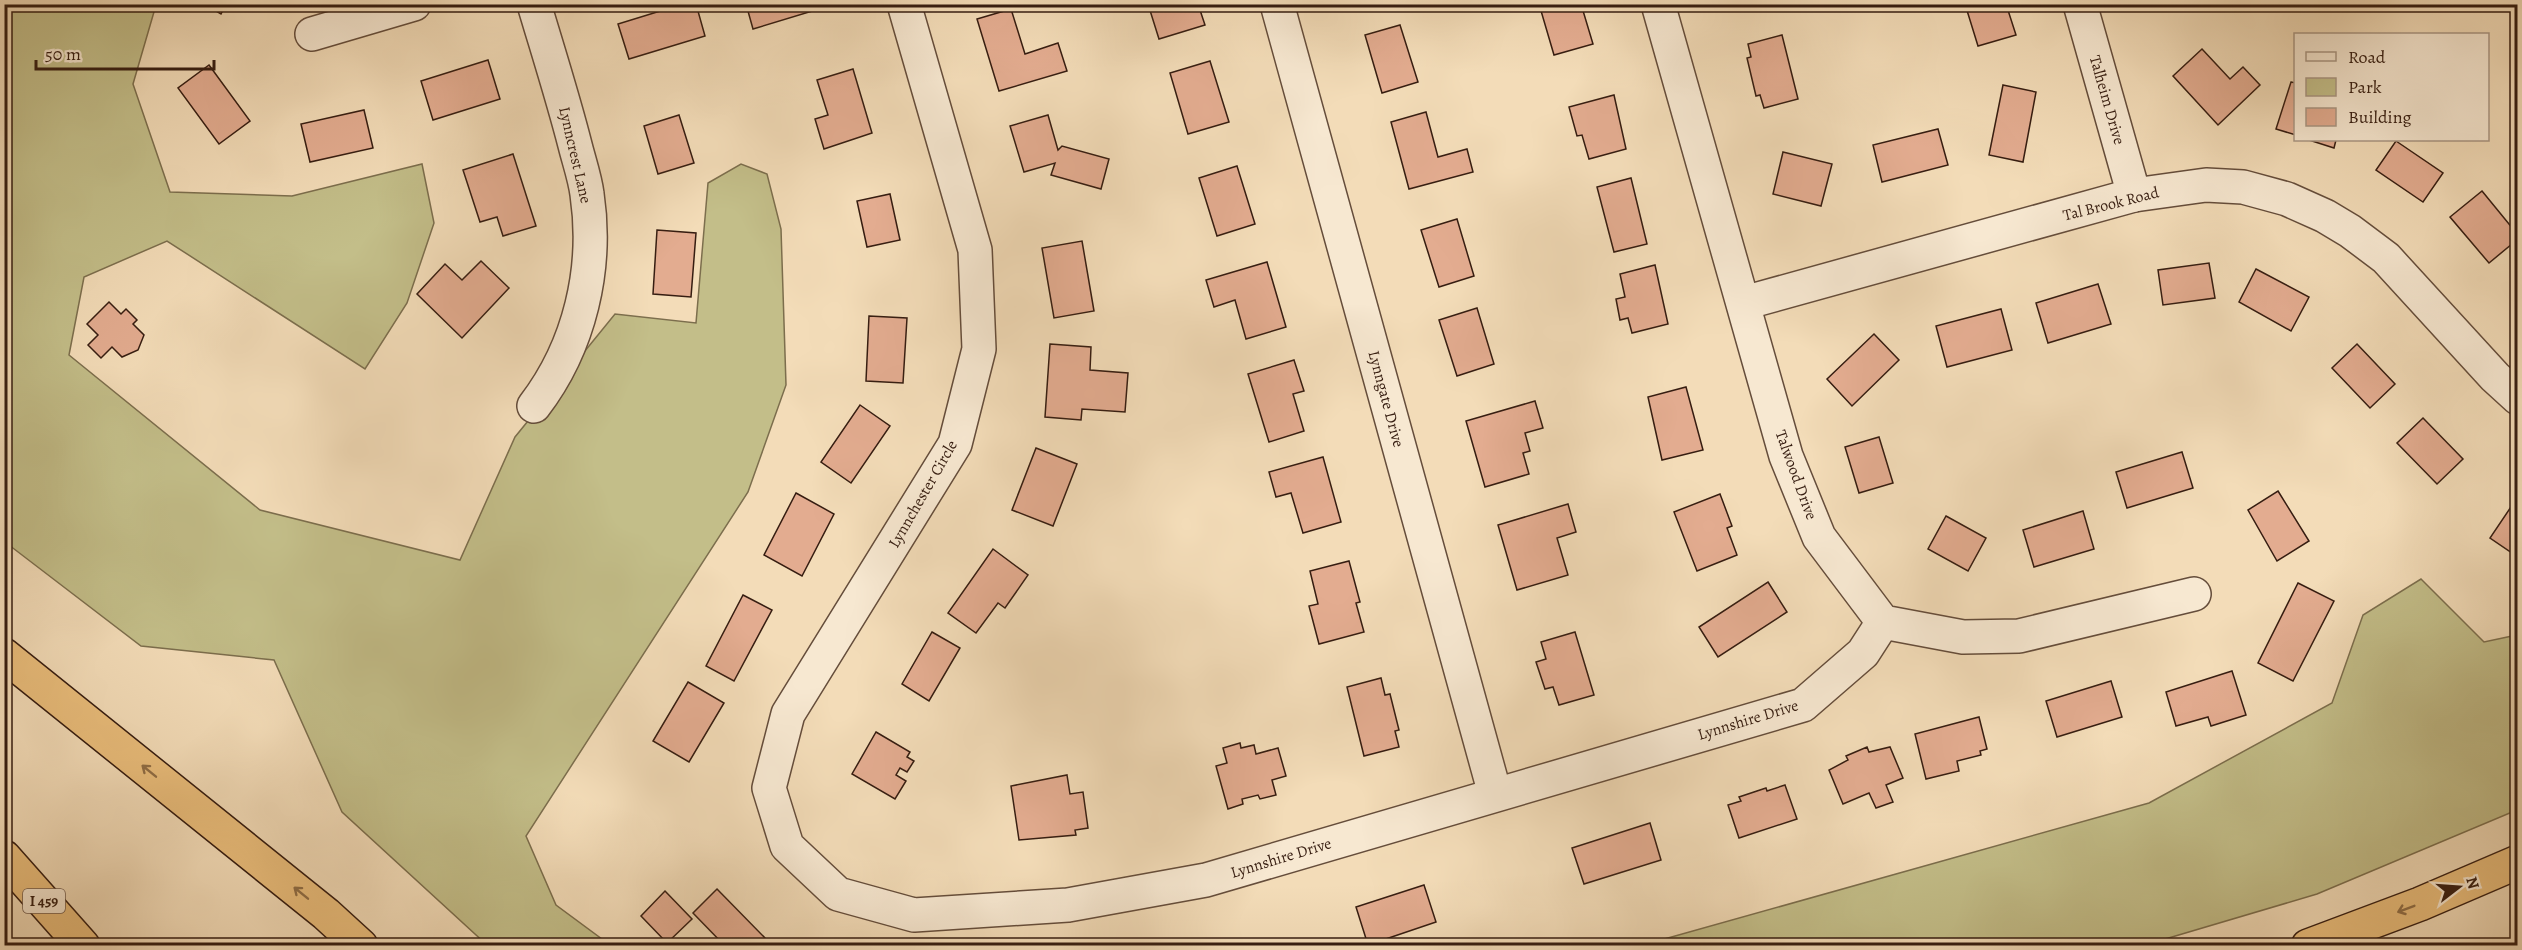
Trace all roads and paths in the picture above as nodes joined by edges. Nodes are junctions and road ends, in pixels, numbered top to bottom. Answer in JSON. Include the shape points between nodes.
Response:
{"nodes":[{"id":1,"x":414,"y":4,"type":"edge"},
{"id":2,"x":534,"y":4,"type":"edge"},
{"id":3,"x":904,"y":4,"type":"edge"},
{"id":4,"x":1277,"y":4,"type":"edge"},
{"id":5,"x":1658,"y":4,"type":"edge"},
{"id":6,"x":2080,"y":4,"type":"edge"},
{"id":7,"x":312,"y":34,"type":"dead end"},
{"id":8,"x":2134,"y":195,"type":"junction"},
{"id":9,"x":1744,"y":303,"type":"junction"},
{"id":10,"x":2517,"y":398,"type":"edge"},
{"id":11,"x":534,"y":406,"type":"dead end"},
{"id":12,"x":2194,"y":594,"type":"dead end"},
{"id":13,"x":1883,"y":622,"type":"junction"},
{"id":14,"x":4,"y":655,"type":"edge"},
{"id":15,"x":788,"y":714,"type":"joint"},
{"id":16,"x":1495,"y":794,"type":"junction"},
{"id":17,"x":4,"y":857,"type":"edge"},
{"id":18,"x":2517,"y":862,"type":"edge"},
{"id":19,"x":326,"y":914,"type":"junction"},
{"id":20,"x":83,"y":945,"type":"edge"},
{"id":21,"x":361,"y":945,"type":"edge"},
{"id":22,"x":371,"y":945,"type":"edge"},
{"id":23,"x":2308,"y":945,"type":"edge"}],
"edges":[{"from":1,"to":7,"type":"street"},
{"from":2,"to":11,"type":"street","name":"Lynncrest Lane","via":[[587,193],[590,249],[584,303],[568,349]]},
{"from":3,"to":15,"type":"street","name":"Lynnchester Circle","via":[[975,250],[979,349],[955,444]]},
{"from":4,"to":16,"type":"street","name":"Lynngate Drive"},
{"from":5,"to":9,"type":"street","name":"Talwood Drive"},
{"from":6,"to":8,"type":"street","name":"Talheim Drive"},
{"from":8,"to":9,"type":"street","name":"Tal Brook Road"},
{"from":8,"to":10,"type":"street","name":"Tal Brook Road","via":[[2206,184],[2243,187],[2287,199],[2325,216],[2386,258]]},
{"from":9,"to":13,"type":"street","name":"Talwood Drive","via":[[1786,456],[1819,537]]},
{"from":12,"to":13,"type":"street","via":[[2019,636],[1963,637]]},
{"from":13,"to":16,"type":"street","name":"Lynnshire Drive","via":[[1863,653],[1803,705]]},
{"from":19,"to":14,"type":"highway","one_way":true},
{"from":15,"to":16,"type":"street","name":"Lynnshire Drive","via":[[769,788],[787,846],[838,894],[914,915],[1068,905],[1206,880]]},
{"from":17,"to":20,"type":"highway","number":"I 459"},
{"from":18,"to":23,"type":"highway","one_way":true,"via":[[2420,904]]},
{"from":19,"to":21,"type":"highway"},
{"from":19,"to":22,"type":"highway"}]}
